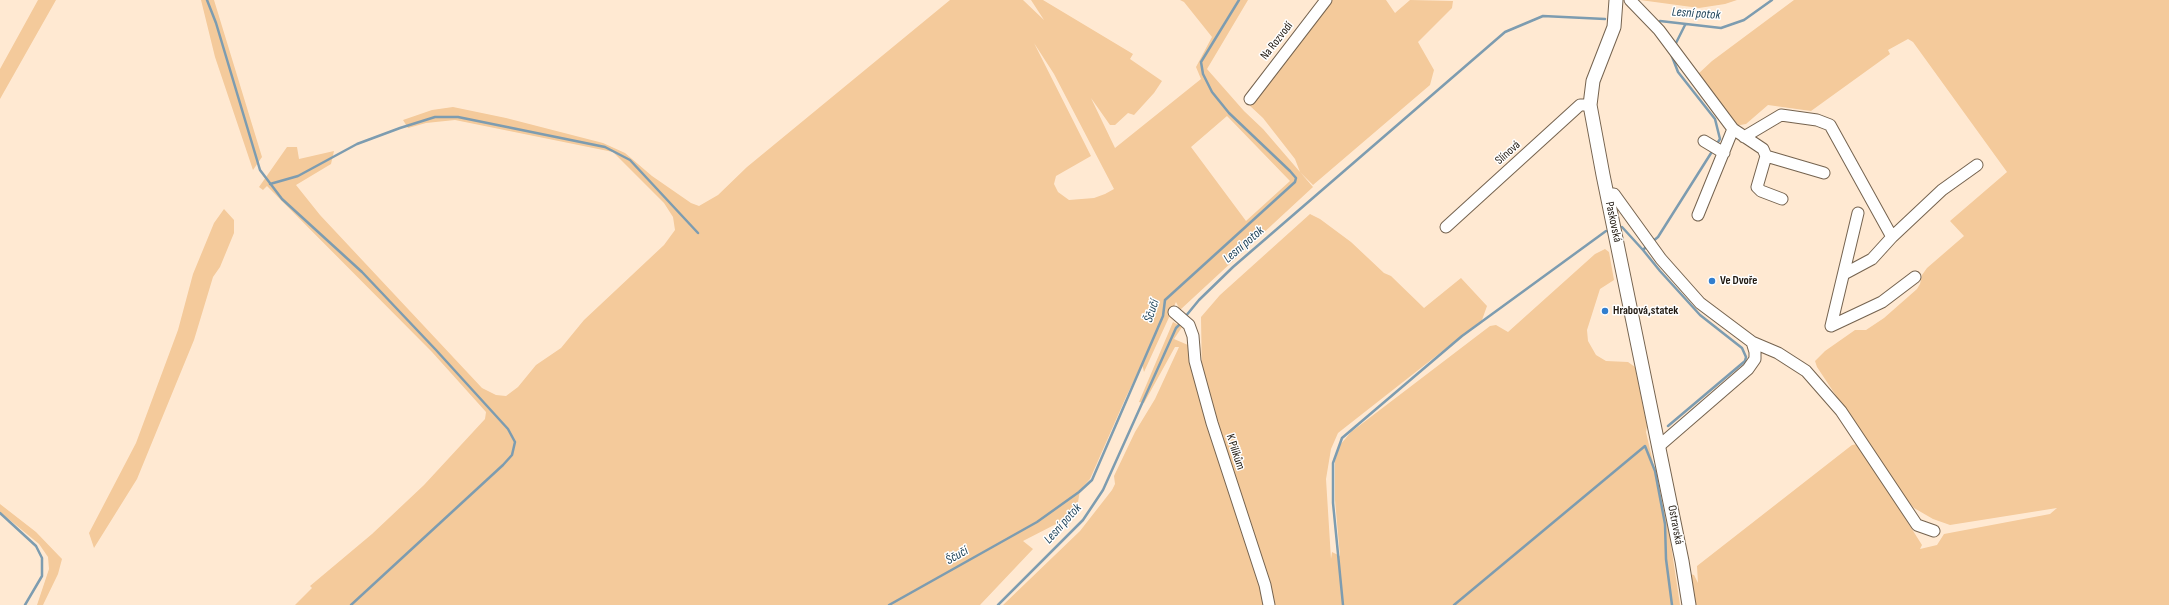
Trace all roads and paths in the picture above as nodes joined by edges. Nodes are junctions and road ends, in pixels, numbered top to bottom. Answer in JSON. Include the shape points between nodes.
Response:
{"nodes":[{"id":1,"x":1326,"y":0,"type":"edge"},
{"id":2,"x":1616,"y":0,"type":"edge"},
{"id":3,"x":1630,"y":0,"type":"edge"},
{"id":4,"x":1250,"y":98,"type":"dead end"},
{"id":5,"x":1590,"y":106,"type":"junction"},
{"id":6,"x":1733,"y":129,"type":"junction"},
{"id":7,"x":1744,"y":137,"type":"junction"},
{"id":8,"x":1766,"y":156,"type":"junction"},
{"id":9,"x":1977,"y":165,"type":"dead end"},
{"id":10,"x":1824,"y":173,"type":"dead end"},
{"id":11,"x":1607,"y":194,"type":"junction"},
{"id":12,"x":1782,"y":199,"type":"dead end"},
{"id":13,"x":1858,"y":213,"type":"dead end"},
{"id":14,"x":1698,"y":215,"type":"dead end"},
{"id":15,"x":1446,"y":227,"type":"dead end"},
{"id":16,"x":1892,"y":236,"type":"junction"},
{"id":17,"x":1844,"y":274,"type":"junction"},
{"id":18,"x":1915,"y":277,"type":"dead end"},
{"id":19,"x":1176,"y":314,"type":"dead end"},
{"id":20,"x":1752,"y":342,"type":"junction"},
{"id":21,"x":1659,"y":446,"type":"junction"},
{"id":22,"x":1934,"y":531,"type":"dead end"},
{"id":23,"x":1269,"y":605,"type":"edge"},
{"id":24,"x":1689,"y":605,"type":"edge"}],
"edges":[{"from":1,"to":4,"type":"street","name":"Na Rozvodí"},
{"from":2,"to":5,"type":"street","name":"Paskovská","via":[[1614,27],[1593,81]]},
{"from":3,"to":6,"type":"street","via":[[1652,22]]},
{"from":5,"to":11,"type":"street","name":"Paskovská"},
{"from":5,"to":15,"type":"street","name":"Slínová","via":[[1580,105]]},
{"from":6,"to":7,"type":"street"},
{"from":6,"to":14,"type":"street","via":[[1714,146]]},
{"from":7,"to":8,"type":"street","via":[[1763,149]]},
{"from":7,"to":16,"type":"street","via":[[1781,114],[1817,120],[1830,125]]},
{"from":8,"to":10,"type":"street"},
{"from":8,"to":12,"type":"street","via":[[1757,187]]},
{"from":9,"to":16,"type":"street","via":[[1942,190]]},
{"from":11,"to":20,"type":"street","via":[[1614,194],[1660,260],[1700,303]]},
{"from":11,"to":21,"type":"street","name":"Paskovská"},
{"from":13,"to":17,"type":"street"},
{"from":16,"to":17,"type":"street","via":[[1872,259]]},
{"from":17,"to":18,"type":"street","via":[[1831,326],[1882,302]]},
{"from":19,"to":23,"type":"street","name":"K Pilíkům","via":[[1190,325],[1195,361],[1212,423],[1265,585]]},
{"from":20,"to":21,"type":"street","via":[[1755,359],[1748,369]]},
{"from":20,"to":22,"type":"street","via":[[1778,353],[1806,371],[1841,411],[1917,525]]},
{"from":21,"to":24,"type":"street","name":"Ostravská"}]}
